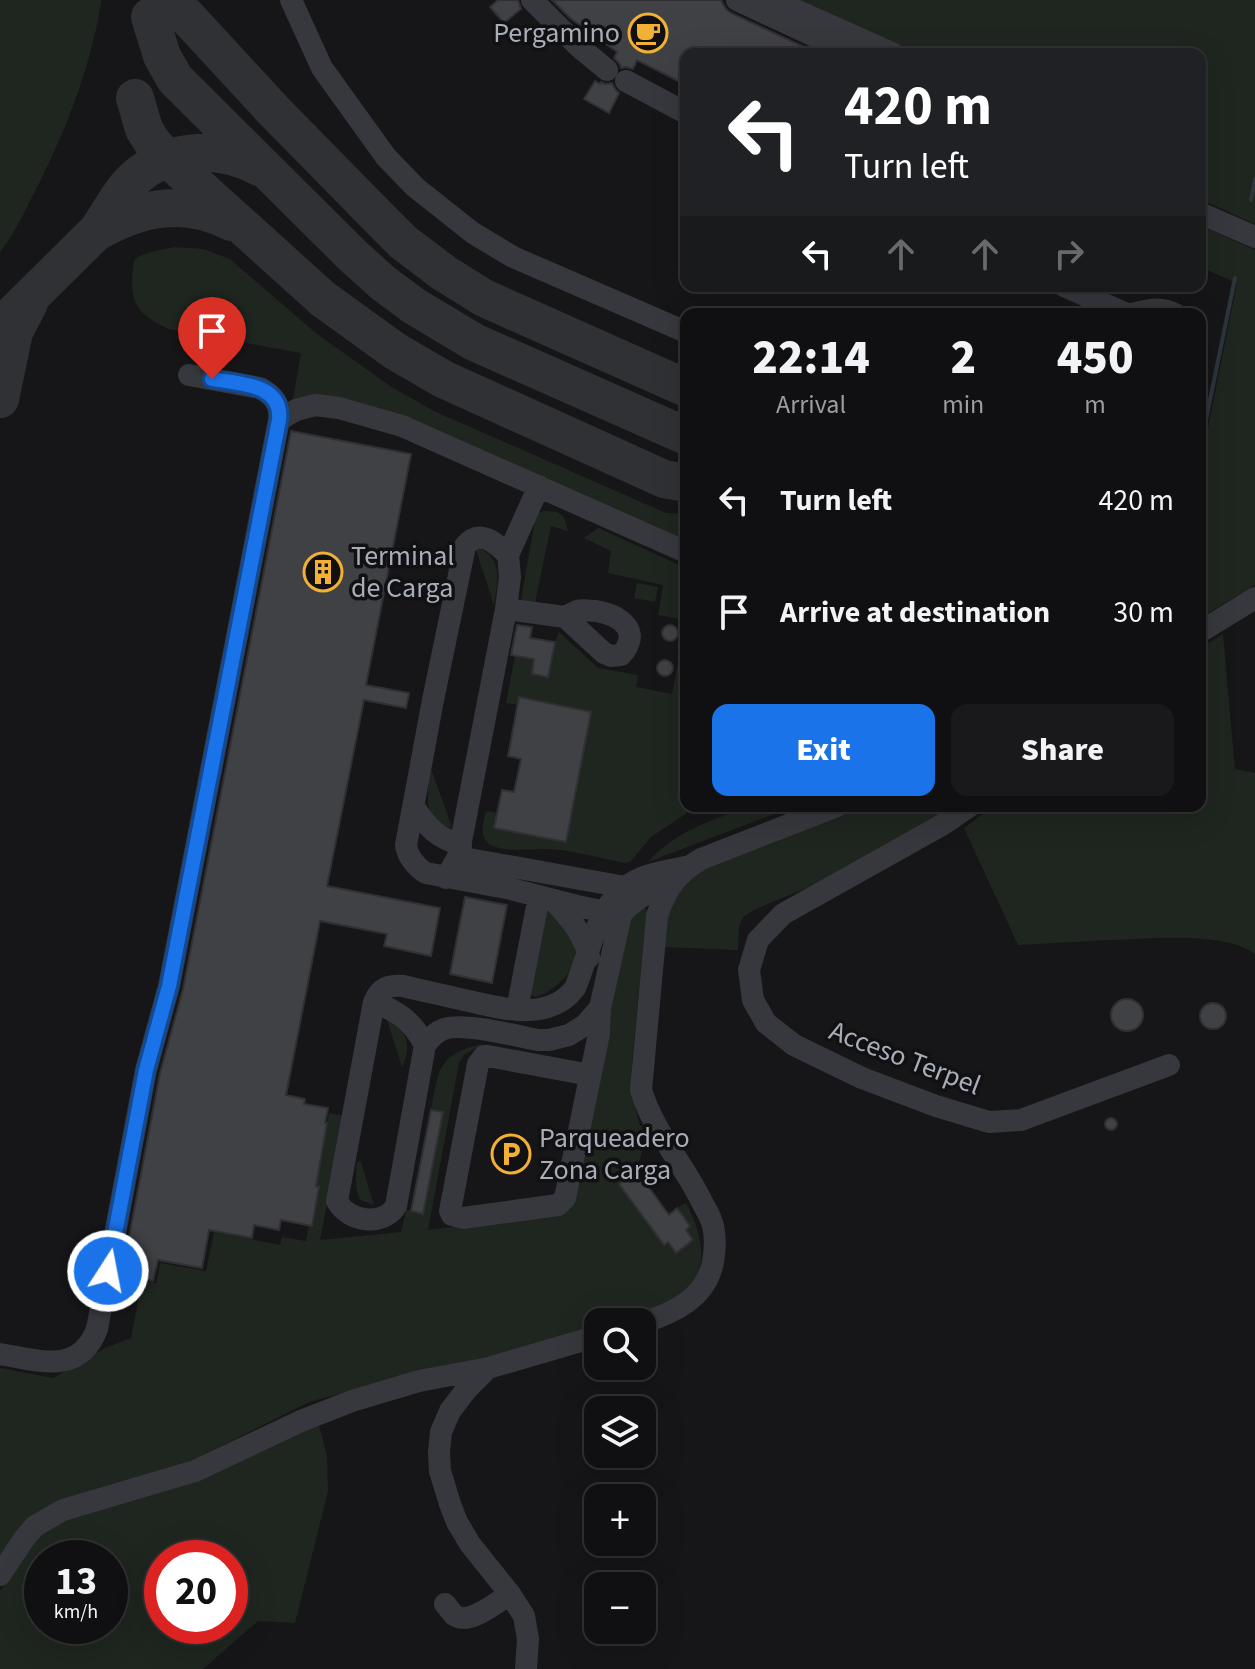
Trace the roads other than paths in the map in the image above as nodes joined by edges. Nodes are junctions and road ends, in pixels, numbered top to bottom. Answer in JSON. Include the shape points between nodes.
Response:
{"nodes":[{"id":1,"x":291,"y":0,"type":"edge"},
{"id":2,"x":532,"y":0,"type":"edge"},
{"id":3,"x":737,"y":0,"type":"edge"},
{"id":4,"x":773,"y":0,"type":"edge"},
{"id":5,"x":840,"y":48,"type":"edge"},
{"id":6,"x":881,"y":48,"type":"edge"},
{"id":7,"x":680,"y":110,"type":"edge"},
{"id":8,"x":1206,"y":216,"type":"edge"},
{"id":9,"x":1255,"y":237,"type":"edge"},
{"id":10,"x":1078,"y":292,"type":"edge"},
{"id":11,"x":1115,"y":308,"type":"edge"},
{"id":12,"x":680,"y":329,"type":"edge"},
{"id":13,"x":189,"y":375,"type":"dead end"},
{"id":14,"x":279,"y":420,"type":"junction"},
{"id":15,"x":539,"y":486,"type":"junction"},
{"id":16,"x":680,"y":549,"type":"edge"},
{"id":17,"x":508,"y":555,"type":"junction"},
{"id":18,"x":1255,"y":598,"type":"edge"},
{"id":19,"x":506,"y":609,"type":"junction"},
{"id":20,"x":565,"y":617,"type":"dead end"},
{"id":21,"x":1206,"y":628,"type":"edge"},
{"id":22,"x":414,"y":807,"type":"junction"},
{"id":23,"x":822,"y":812,"type":"edge"},
{"id":24,"x":961,"y":812,"type":"edge"},
{"id":25,"x":460,"y":851,"type":"junction"},
{"id":26,"x":682,"y":873,"type":"junction"},
{"id":27,"x":446,"y":878,"type":"junction"},
{"id":28,"x":625,"y":887,"type":"junction"},
{"id":29,"x":546,"y":898,"type":"junction"},
{"id":30,"x":613,"y":913,"type":"junction"},
{"id":31,"x":588,"y":954,"type":"junction"},
{"id":32,"x":423,"y":991,"type":"junction"},
{"id":33,"x":374,"y":1002,"type":"junction"},
{"id":34,"x":600,"y":1008,"type":"junction"},
{"id":35,"x":517,"y":1010,"type":"junction"},
{"id":36,"x":585,"y":1025,"type":"junction"},
{"id":37,"x":425,"y":1045,"type":"junction"},
{"id":38,"x":1169,"y":1065,"type":"dead end"},
{"id":39,"x":584,"y":1074,"type":"junction"},
{"id":40,"x":656,"y":1318,"type":"edge"},
{"id":41,"x":584,"y":1340,"type":"edge"},
{"id":42,"x":0,"y":1354,"type":"edge"},
{"id":43,"x":488,"y":1368,"type":"junction"},
{"id":44,"x":0,"y":1575,"type":"edge"},
{"id":45,"x":510,"y":1594,"type":"junction"},
{"id":46,"x":445,"y":1604,"type":"dead end"},
{"id":47,"x":526,"y":1669,"type":"edge"}],
"edges":[{"from":1,"to":12,"type":"street","via":[[322,68],[379,148],[415,187],[513,257]]},
{"from":2,"to":7,"type":"street","via":[[578,46],[617,75]]},
{"from":3,"to":5,"type":"street"},
{"from":4,"to":6,"type":"street"},
{"from":8,"to":9,"type":"street"},
{"from":10,"to":11,"type":"street"},
{"from":13,"to":14,"type":"street","via":[[260,388],[276,402]]},
{"from":14,"to":15,"type":"street","via":[[315,405],[339,408],[402,426]]},
{"from":14,"to":42,"type":"street","via":[[97,1329],[86,1348],[69,1360]]},
{"from":15,"to":16,"type":"street"},
{"from":15,"to":17,"type":"street"},
{"from":17,"to":19,"type":"street"},
{"from":17,"to":22,"type":"street","via":[[487,539],[474,538],[465,546]]},
{"from":18,"to":21,"type":"street"},
{"from":19,"to":20,"type":"street"},
{"from":19,"to":25,"type":"street"},
{"from":22,"to":25,"type":"street","via":[[427,827]]},
{"from":22,"to":27,"type":"street","via":[[406,851],[420,870]]},
{"from":23,"to":26,"type":"street","via":[[716,853]]},
{"from":24,"to":38,"type":"street","name":"Acceso Terpel","via":[[783,914],[758,940],[749,970],[753,1000],[766,1023],[794,1045],[862,1078],[989,1122],[1021,1120]]},
{"from":25,"to":27,"type":"street"},
{"from":25,"to":28,"type":"street"},
{"from":26,"to":28,"type":"street","via":[[643,877]]},
{"from":26,"to":30,"type":"street"},
{"from":26,"to":40,"type":"street","via":[[667,890],[657,916],[641,1090],[713,1224],[716,1242],[706,1284],[692,1299]]},
{"from":27,"to":29,"type":"street"},
{"from":28,"to":30,"type":"street","via":[[611,901]]},
{"from":29,"to":30,"type":"street"},
{"from":29,"to":31,"type":"street","via":[[574,922]]},
{"from":29,"to":35,"type":"street"},
{"from":30,"to":31,"type":"street"},
{"from":30,"to":34,"type":"street"},
{"from":31,"to":35,"type":"street","via":[[569,996],[541,1009]]},
{"from":31,"to":36,"type":"street"},
{"from":32,"to":33,"type":"street","via":[[388,986]]},
{"from":32,"to":35,"type":"street"},
{"from":32,"to":37,"type":"street"},
{"from":33,"to":37,"type":"street","via":[[405,1018]]},
{"from":33,"to":37,"type":"street","via":[[337,1201],[348,1215],[381,1217],[396,1206]]},
{"from":34,"to":36,"type":"street"},
{"from":34,"to":39,"type":"street","via":[[599,1034]]},
{"from":36,"to":37,"type":"street","via":[[549,1040],[448,1027]]},
{"from":36,"to":39,"type":"street"},
{"from":39,"to":39,"type":"street","via":[[484,1056],[478,1064],[450,1211],[455,1217],[562,1203]]},
{"from":41,"to":43,"type":"street"},
{"from":43,"to":44,"type":"street","via":[[352,1401],[195,1471],[63,1510],[35,1526]]},
{"from":43,"to":45,"type":"street","via":[[450,1411],[441,1432],[440,1471],[457,1522]]},
{"from":45,"to":46,"type":"street","via":[[465,1618],[453,1615]]},
{"from":45,"to":47,"type":"street","via":[[524,1616]]}]}
